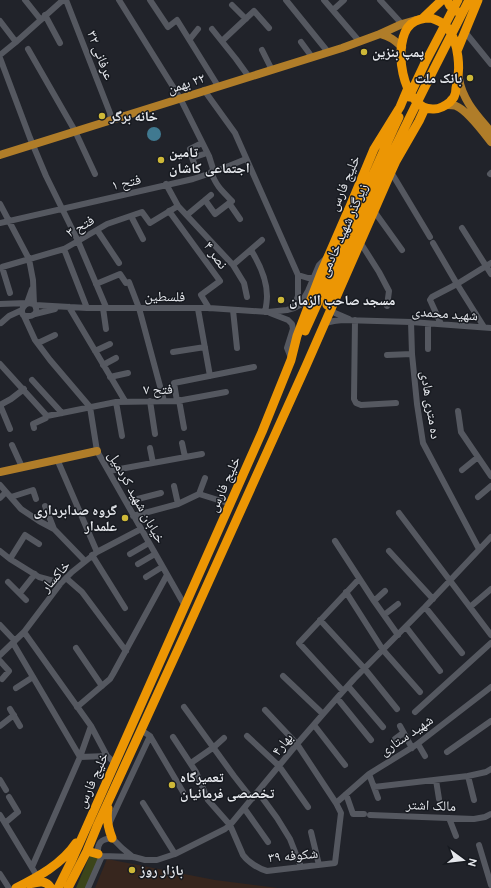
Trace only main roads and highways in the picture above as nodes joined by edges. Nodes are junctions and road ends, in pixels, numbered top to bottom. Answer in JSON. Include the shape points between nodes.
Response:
{"nodes":[{"id":1,"x":458,"y":0,"type":"edge"},
{"id":2,"x":469,"y":0,"type":"edge"},
{"id":3,"x":478,"y":0,"type":"edge"},
{"id":4,"x":436,"y":2,"type":"edge"},
{"id":5,"x":449,"y":3,"type":"edge"},
{"id":6,"x":470,"y":13,"type":"junction"},
{"id":7,"x":419,"y":19,"type":"junction"},
{"id":8,"x":380,"y":34,"type":"junction"},
{"id":9,"x":402,"y":47,"type":"junction"},
{"id":10,"x":457,"y":52,"type":"junction"},
{"id":11,"x":459,"y":78,"type":"junction"},
{"id":12,"x":408,"y":90,"type":"junction"},
{"id":13,"x":447,"y":105,"type":"junction"},
{"id":14,"x":424,"y":108,"type":"junction"},
{"id":15,"x":491,"y":132,"type":"edge"},
{"id":16,"x":491,"y":142,"type":"edge"},
{"id":17,"x":0,"y":155,"type":"edge"},
{"id":18,"x":396,"y":161,"type":"junction"},
{"id":19,"x":351,"y":204,"type":"junction"},
{"id":20,"x":291,"y":360,"type":"junction"},
{"id":21,"x":306,"y":366,"type":"junction"},
{"id":22,"x":97,"y":451,"type":"road end"},
{"id":23,"x":0,"y":472,"type":"edge"},
{"id":24,"x":111,"y":796,"type":"junction"},
{"id":25,"x":90,"y":820,"type":"junction"},
{"id":26,"x":112,"y":838,"type":"road end"},
{"id":27,"x":87,"y":851,"type":"junction"},
{"id":28,"x":100,"y":855,"type":"road end"},
{"id":29,"x":20,"y":886,"type":"edge"},
{"id":30,"x":51,"y":888,"type":"edge"},
{"id":31,"x":58,"y":888,"type":"edge"},
{"id":32,"x":68,"y":888,"type":"edge"},
{"id":33,"x":73,"y":888,"type":"edge"}],
"edges":[{"from":1,"to":20,"type":"highway","name":"زیرگذر شهید خادمی","via":[[400,115]]},
{"from":2,"to":21,"type":"highway","name":"زیرگذر شهید خادمی","via":[[391,157],[346,256]]},
{"from":3,"to":6,"type":"highway"},
{"from":4,"to":7,"type":"highway"},
{"from":5,"to":6,"type":"highway","via":[[456,11]]},
{"from":6,"to":10,"type":"highway"},
{"from":7,"to":8,"type":"main road","name":"٢٢ بهمن"},
{"from":7,"to":9,"type":"highway","via":[[407,28]]},
{"from":7,"to":10,"type":"highway","via":[[431,18],[440,21],[447,28]]},
{"from":8,"to":9,"type":"main road","via":[[395,40]]},
{"from":8,"to":17,"type":"main road","name":"٢٢ بهمن"},
{"from":9,"to":12,"type":"highway","via":[[402,67]]},
{"from":10,"to":11,"type":"highway"},
{"from":11,"to":13,"type":"highway","via":[[454,97]]},
{"from":11,"to":15,"type":"main road","via":[[467,102]]},
{"from":12,"to":14,"type":"highway"},
{"from":12,"to":19,"type":"highway","name":"خلیج فارس","via":[[374,149]]},
{"from":13,"to":14,"type":"highway","via":[[440,108]]},
{"from":13,"to":16,"type":"main road","via":[[457,106],[472,118]]},
{"from":14,"to":18,"type":"highway","name":"خلیج فارس"},
{"from":18,"to":19,"type":"highway","via":[[400,142],[397,138],[388,136]]},
{"from":18,"to":21,"type":"highway","name":"خلیج فارس"},
{"from":19,"to":20,"type":"highway","name":"خلیج فارس","via":[[297,336]]},
{"from":20,"to":25,"type":"highway","name":"خلیج فارس","via":[[231,504]]},
{"from":21,"to":24,"type":"highway","name":"خلیج فارس"},
{"from":22,"to":23,"type":"main road"},
{"from":24,"to":26,"type":"highway","via":[[107,821]]},
{"from":24,"to":27,"type":"highway","name":"خلیج فارس"},
{"from":25,"to":29,"type":"highway","via":[[67,854],[52,867]]},
{"from":25,"to":31,"type":"highway","name":"خلیج فارس"},
{"from":27,"to":28,"type":"highway"},
{"from":27,"to":32,"type":"highway","name":"خلیج فارس"},
{"from":27,"to":33,"type":"highway"},
{"from":29,"to":30,"type":"highway","via":[[43,882]]}]}
